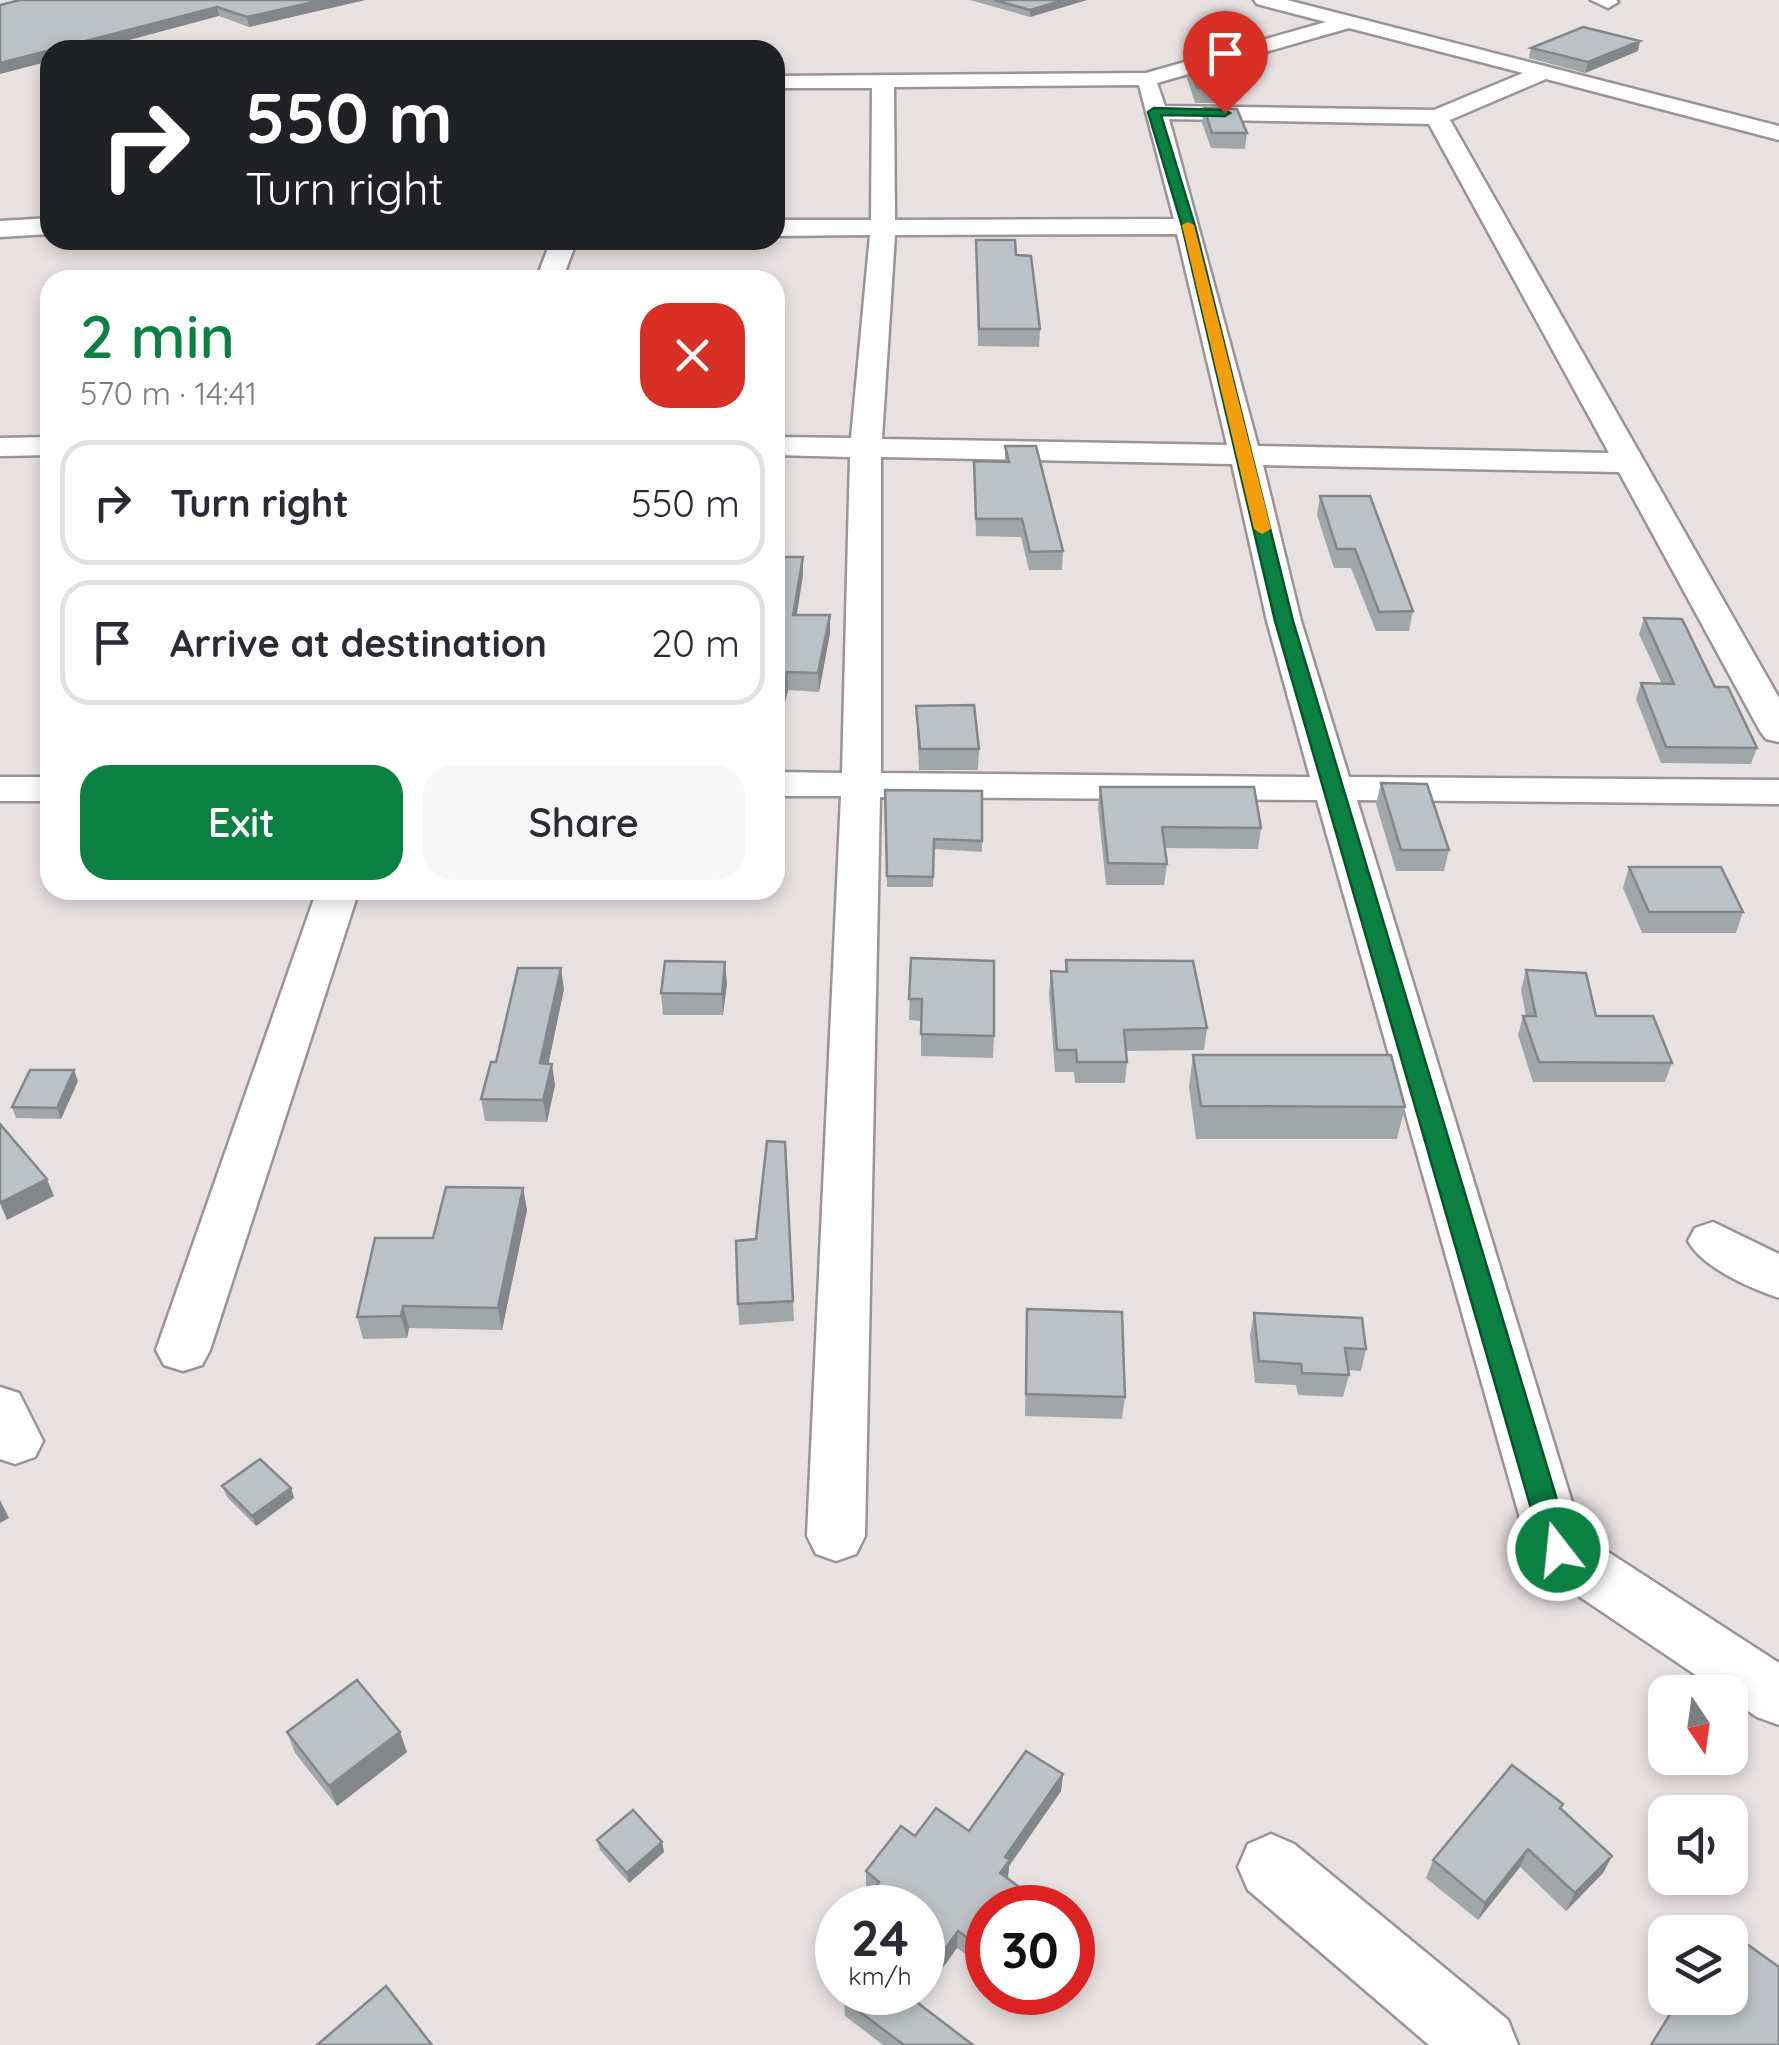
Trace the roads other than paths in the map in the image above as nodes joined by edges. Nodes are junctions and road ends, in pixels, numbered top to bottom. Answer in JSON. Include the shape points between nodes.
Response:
{"nodes":[{"id":1,"x":1264,"y":0,"type":"edge"},
{"id":2,"x":1348,"y":22,"type":"junction"},
{"id":3,"x":1545,"y":72,"type":"junction"},
{"id":4,"x":1148,"y":80,"type":"junction"},
{"id":5,"x":785,"y":82,"type":"edge"},
{"id":6,"x":883,"y":82,"type":"junction"},
{"id":7,"x":1154,"y":112,"type":"junction"},
{"id":8,"x":1437,"y":117,"type":"junction"},
{"id":9,"x":1779,"y":133,"type":"edge"},
{"id":10,"x":4,"y":225,"type":"edge"},
{"id":11,"x":40,"y":226,"type":"edge"},
{"id":12,"x":1188,"y":226,"type":"junction"},
{"id":13,"x":785,"y":228,"type":"edge"},
{"id":14,"x":883,"y":228,"type":"junction"},
{"id":15,"x":0,"y":446,"type":"edge"},
{"id":16,"x":40,"y":446,"type":"edge"},
{"id":17,"x":785,"y":446,"type":"edge"},
{"id":18,"x":866,"y":447,"type":"junction"},
{"id":19,"x":1245,"y":455,"type":"junction"},
{"id":20,"x":1627,"y":463,"type":"junction"},
{"id":21,"x":1779,"y":731,"type":"edge"},
{"id":22,"x":785,"y":784,"type":"edge"},
{"id":23,"x":861,"y":784,"type":"junction"},
{"id":24,"x":40,"y":788,"type":"edge"},
{"id":25,"x":0,"y":790,"type":"edge"},
{"id":26,"x":1334,"y":792,"type":"junction"},
{"id":27,"x":1779,"y":792,"type":"edge"},
{"id":28,"x":335,"y":900,"type":"edge"},
{"id":29,"x":1713,"y":1241,"type":"dead end"},
{"id":30,"x":1779,"y":1278,"type":"edge"},
{"id":31,"x":183,"y":1350,"type":"dead end"},
{"id":32,"x":836,"y":1536,"type":"dead end"},
{"id":33,"x":1779,"y":1697,"type":"edge"},
{"id":34,"x":1270,"y":1867,"type":"dead end"},
{"id":35,"x":1483,"y":2045,"type":"edge"}],
"edges":[{"from":1,"to":2,"type":"street"},
{"from":2,"to":3,"type":"street"},
{"from":2,"to":4,"type":"street"},
{"from":3,"to":8,"type":"street"},
{"from":3,"to":9,"type":"street"},
{"from":4,"to":6,"type":"street"},
{"from":4,"to":7,"type":"street"},
{"from":5,"to":6,"type":"street"},
{"from":6,"to":14,"type":"street"},
{"from":7,"to":8,"type":"street"},
{"from":7,"to":12,"type":"street"},
{"from":8,"to":20,"type":"street"},
{"from":10,"to":11,"type":"street"},
{"from":12,"to":14,"type":"street"},
{"from":12,"to":19,"type":"street"},
{"from":13,"to":14,"type":"street"},
{"from":14,"to":18,"type":"street"},
{"from":15,"to":16,"type":"street"},
{"from":17,"to":18,"type":"street"},
{"from":18,"to":19,"type":"street"},
{"from":18,"to":23,"type":"street"},
{"from":19,"to":20,"type":"street"},
{"from":19,"to":26,"type":"street"},
{"from":20,"to":21,"type":"street"},
{"from":22,"to":23,"type":"street"},
{"from":23,"to":26,"type":"street"},
{"from":23,"to":32,"type":"street"},
{"from":24,"to":25,"type":"street"},
{"from":26,"to":27,"type":"street"},
{"from":26,"to":33,"type":"street","via":[[1558,1550]]},
{"from":28,"to":31,"type":"street"},
{"from":29,"to":30,"type":"street"},
{"from":34,"to":35,"type":"street"}]}
